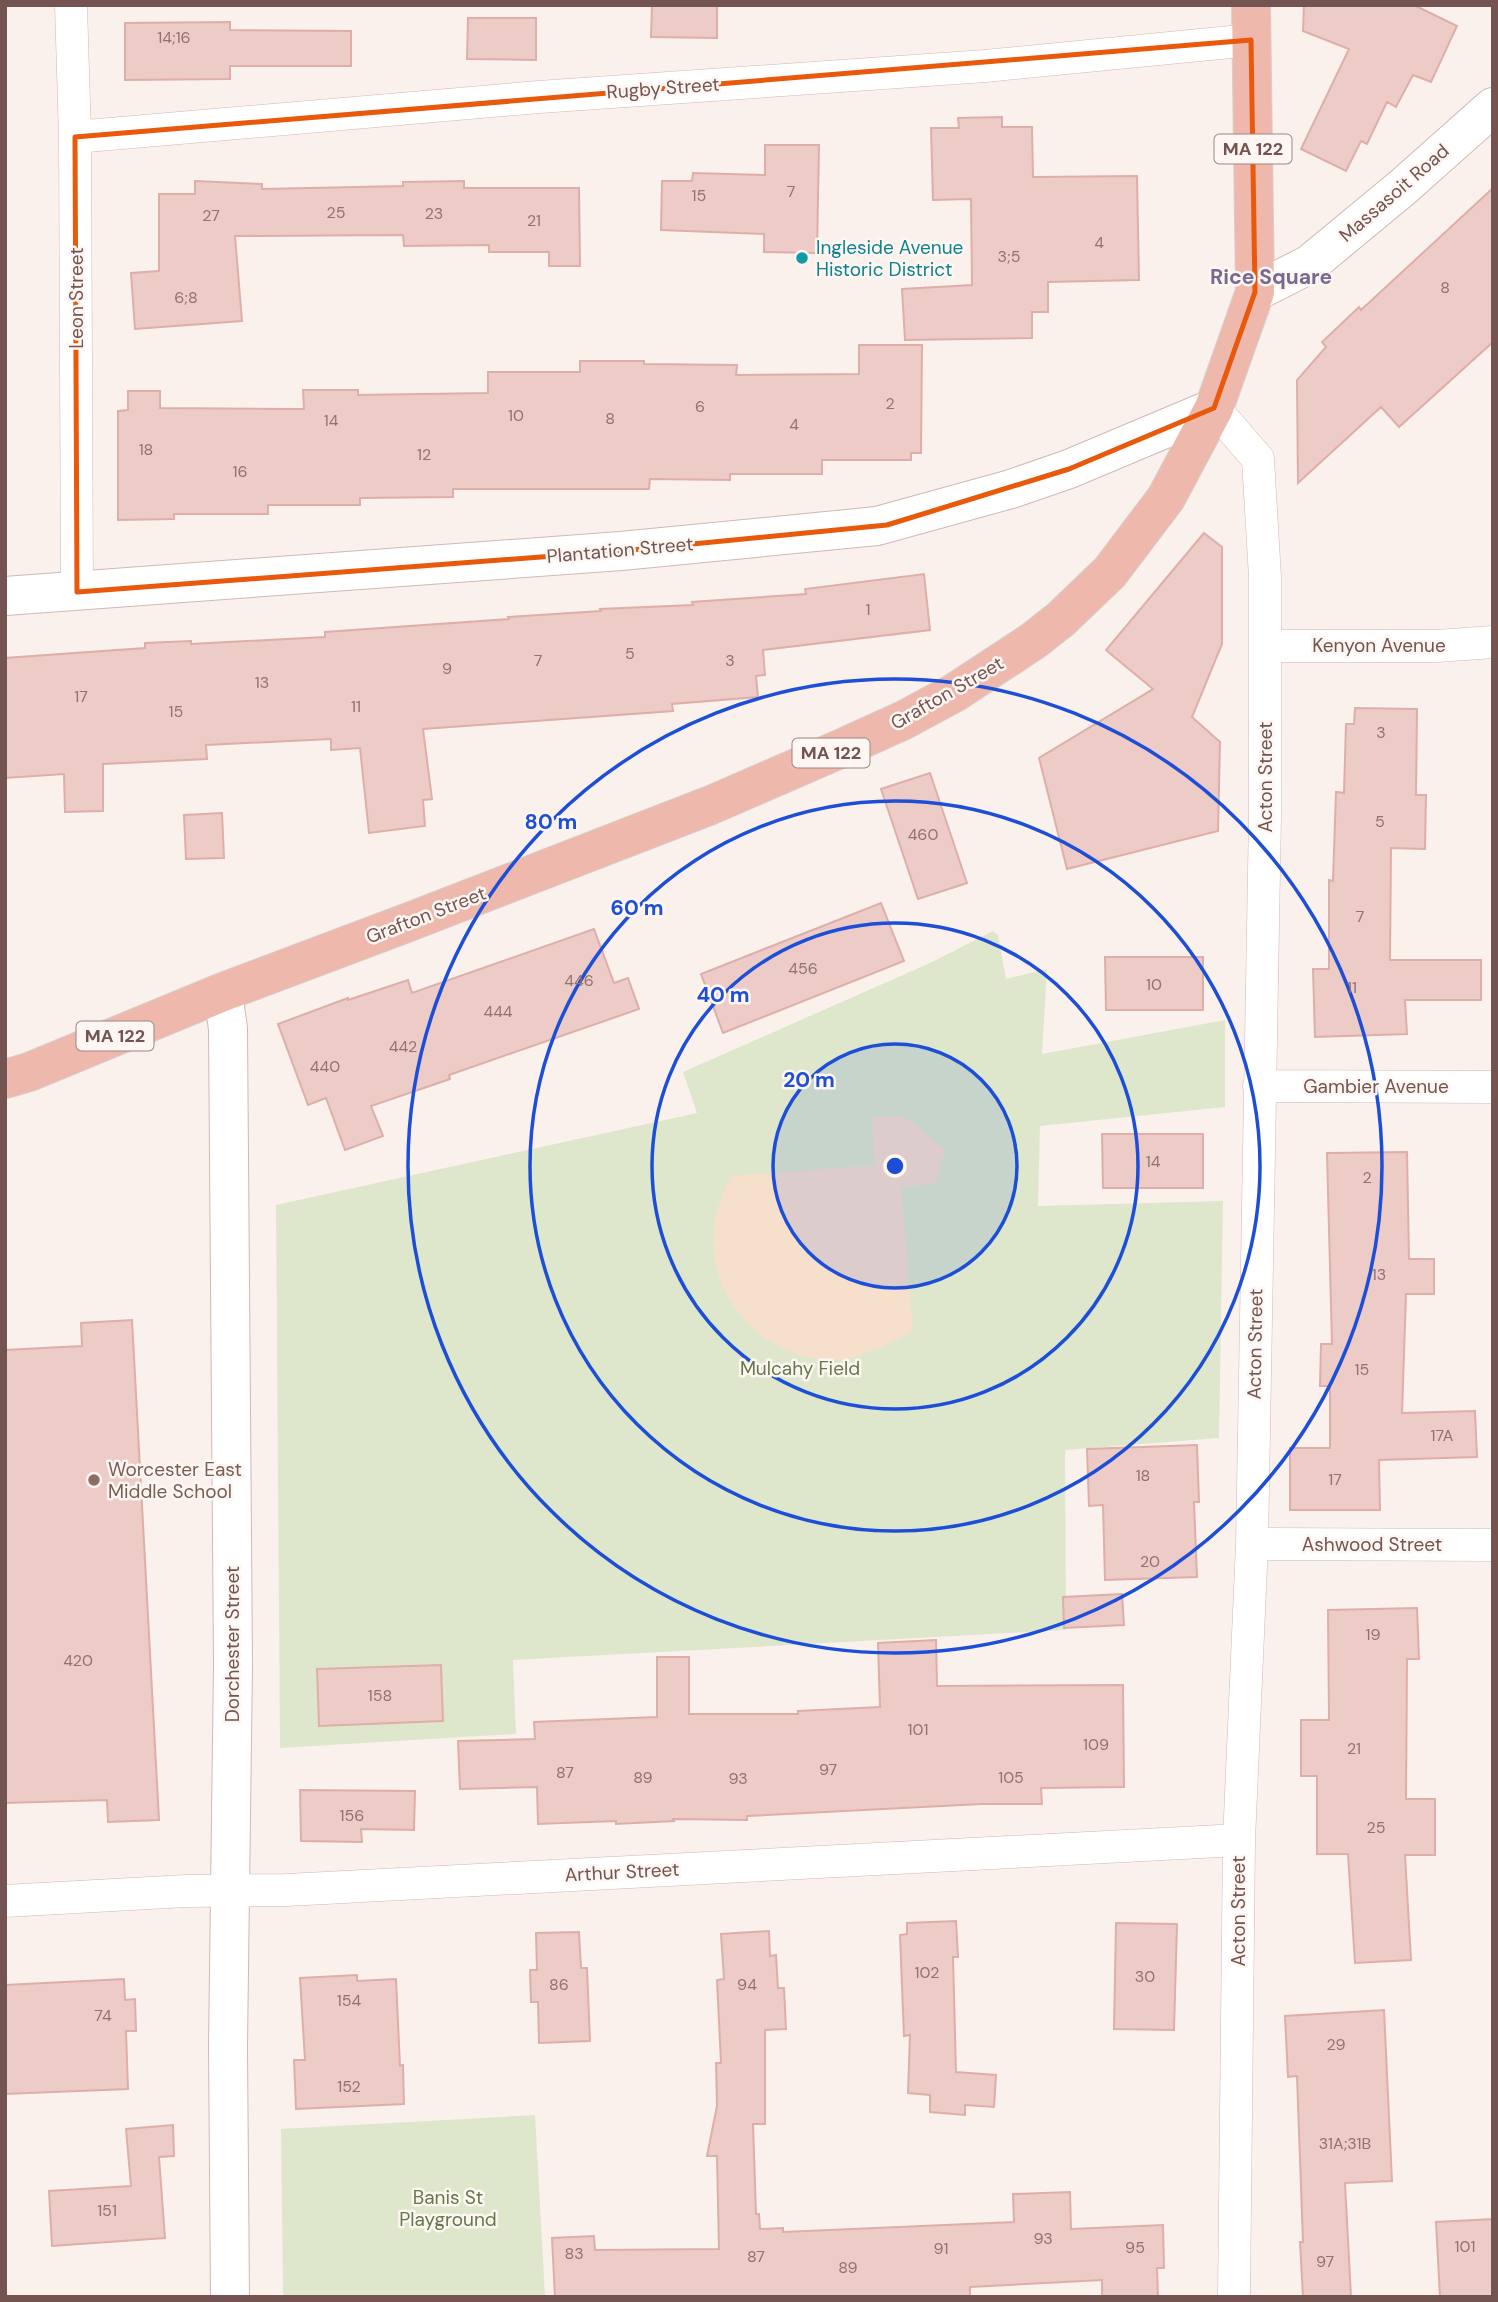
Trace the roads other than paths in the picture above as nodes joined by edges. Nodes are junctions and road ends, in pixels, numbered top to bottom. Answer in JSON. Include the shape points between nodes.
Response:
{"nodes":[{"id":1,"x":71,"y":5,"type":"edge"},
{"id":2,"x":1251,"y":23,"type":"edge"},
{"id":3,"x":1493,"y":107,"type":"edge"},
{"id":4,"x":75,"y":137,"type":"junction"},
{"id":5,"x":1255,"y":292,"type":"junction"},
{"id":6,"x":1214,"y":408,"type":"junction"},
{"id":7,"x":77,"y":592,"type":"junction"},
{"id":8,"x":5,"y":596,"type":"edge"},
{"id":9,"x":1493,"y":642,"type":"edge"},
{"id":10,"x":1266,"y":646,"type":"junction"},
{"id":11,"x":223,"y":992,"type":"junction"},
{"id":12,"x":5,"y":1079,"type":"edge"},
{"id":13,"x":1259,"y":1086,"type":"junction"},
{"id":14,"x":1493,"y":1087,"type":"edge"},
{"id":15,"x":1252,"y":1545,"type":"junction"},
{"id":16,"x":1493,"y":1545,"type":"edge"},
{"id":17,"x":1238,"y":1840,"type":"junction"},
{"id":18,"x":230,"y":1891,"type":"junction"},
{"id":19,"x":5,"y":1901,"type":"edge"},
{"id":20,"x":230,"y":2297,"type":"edge"},
{"id":21,"x":1234,"y":2297,"type":"edge"}],
"edges":[{"from":1,"to":4,"type":"street","name":"Leon Street"},
{"from":2,"to":4,"type":"street","name":"Rugby Street","via":[[985,66],[526,98]]},
{"from":2,"to":5,"type":"highway","name":"Grafton Street","number":"MA 122"},
{"from":3,"to":5,"type":"street","name":"Massasoit Road","via":[[1310,264]]},
{"from":4,"to":7,"type":"street","name":"Leon Street"},
{"from":5,"to":6,"type":"highway","name":"Grafton Street","number":"MA 122"},
{"from":6,"to":7,"type":"street","name":"Plantation Street","via":[[1069,469],[887,524],[609,552]]},
{"from":6,"to":10,"type":"street","name":"Acton Street","via":[[1258,459]]},
{"from":6,"to":11,"type":"highway","name":"Grafton Street","number":"MA 122","via":[[1166,498],[1110,572],[1042,634],[954,693],[711,805]]},
{"from":7,"to":8,"type":"street","name":"Plantation Street"},
{"from":9,"to":10,"type":"street","name":"Kenyon Avenue"},
{"from":10,"to":13,"type":"street","name":"Acton Street"},
{"from":11,"to":12,"type":"highway","name":"Grafton Street","number":"MA 122"},
{"from":11,"to":18,"type":"street","name":"Dorchester Street","via":[[228,1030],[230,1224]]},
{"from":13,"to":14,"type":"street","name":"Gambier Avenue"},
{"from":13,"to":15,"type":"street","name":"Acton Street"},
{"from":15,"to":16,"type":"street","name":"Ashwood Street"},
{"from":15,"to":17,"type":"street","name":"Acton Street"},
{"from":17,"to":18,"type":"street","name":"Arthur Street"},
{"from":17,"to":21,"type":"street","name":"Acton Street"},
{"from":18,"to":19,"type":"street","name":"Arthur Street"},
{"from":18,"to":20,"type":"street","name":"Dorchester Street"}]}
